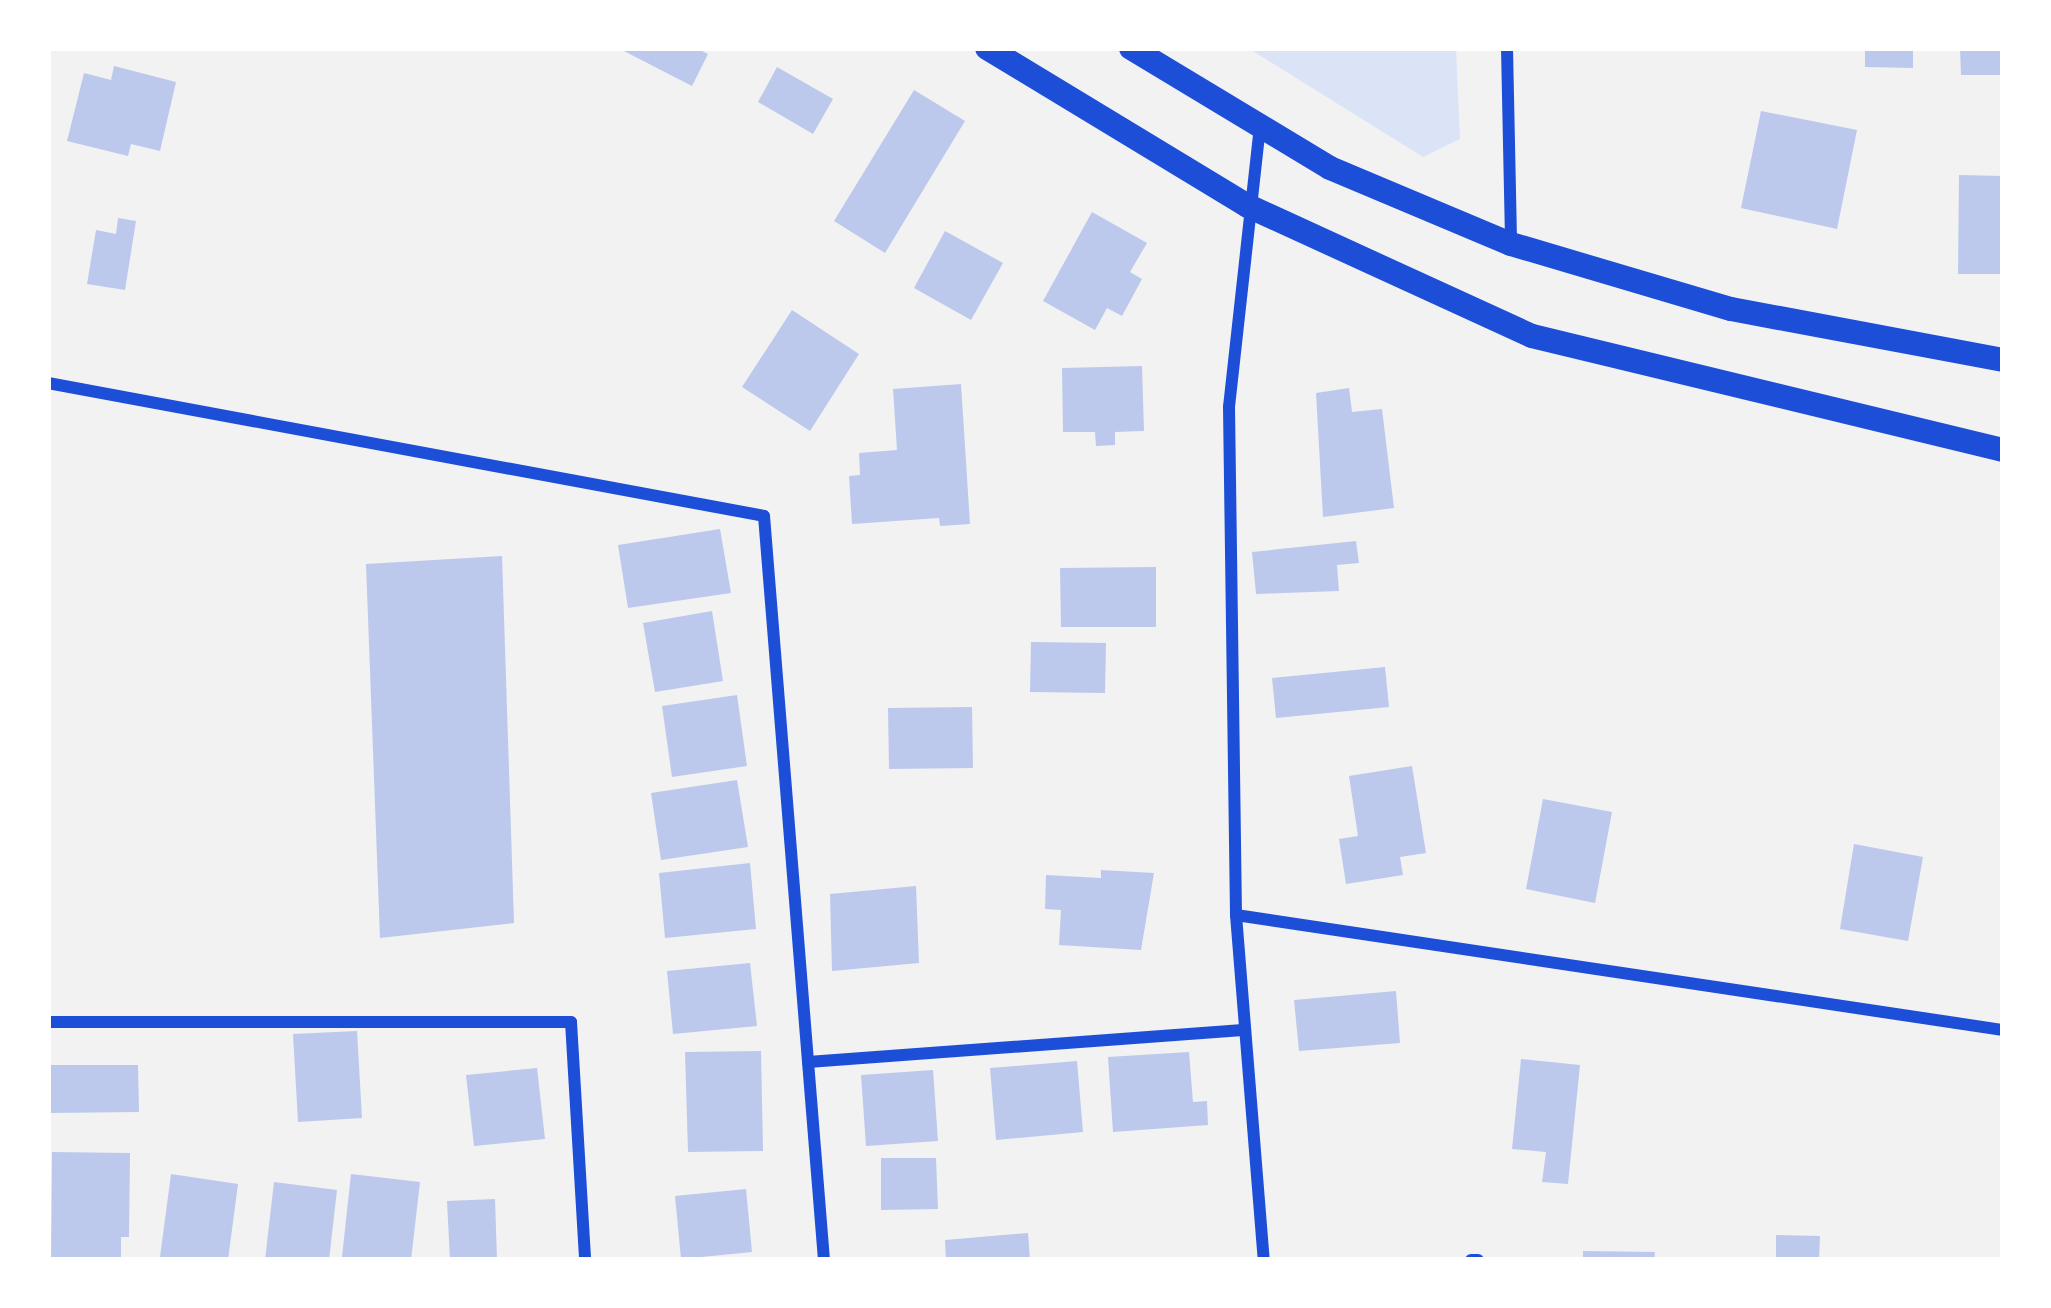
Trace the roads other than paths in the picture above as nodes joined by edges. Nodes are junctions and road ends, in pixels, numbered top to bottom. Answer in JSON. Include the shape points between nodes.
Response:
{"nodes":[{"id":1,"x":986,"y":48,"type":"edge"},
{"id":2,"x":1132,"y":48,"type":"edge"},
{"id":3,"x":1507,"y":48,"type":"edge"},
{"id":4,"x":1260,"y":125,"type":"junction"},
{"id":5,"x":1249,"y":206,"type":"junction"},
{"id":6,"x":1511,"y":244,"type":"junction"},
{"id":7,"x":2003,"y":360,"type":"edge"},
{"id":8,"x":48,"y":382,"type":"edge"},
{"id":9,"x":2003,"y":450,"type":"edge"},
{"id":10,"x":1235,"y":915,"type":"junction"},
{"id":11,"x":48,"y":1022,"type":"edge"},
{"id":12,"x":1243,"y":1030,"type":"junction"},
{"id":13,"x":2003,"y":1030,"type":"edge"},
{"id":14,"x":808,"y":1061,"type":"junction"},
{"id":15,"x":585,"y":1260,"type":"edge"},
{"id":16,"x":824,"y":1260,"type":"edge"},
{"id":17,"x":1264,"y":1260,"type":"edge"}],
"edges":[{"from":1,"to":5,"type":"main road"},
{"from":2,"to":4,"type":"main road"},
{"from":3,"to":6,"type":"street"},
{"from":4,"to":5,"type":"street"},
{"from":4,"to":6,"type":"main road","via":[[1330,168]]},
{"from":5,"to":9,"type":"main road","via":[[1532,335]]},
{"from":5,"to":10,"type":"street","via":[[1229,407]]},
{"from":6,"to":7,"type":"main road","via":[[1731,309]]},
{"from":8,"to":14,"type":"street","via":[[764,516]]},
{"from":10,"to":12,"type":"street"},
{"from":10,"to":13,"type":"street"},
{"from":11,"to":15,"type":"street","via":[[571,1022]]},
{"from":12,"to":14,"type":"street"},
{"from":12,"to":17,"type":"street"},
{"from":14,"to":16,"type":"street"}]}
